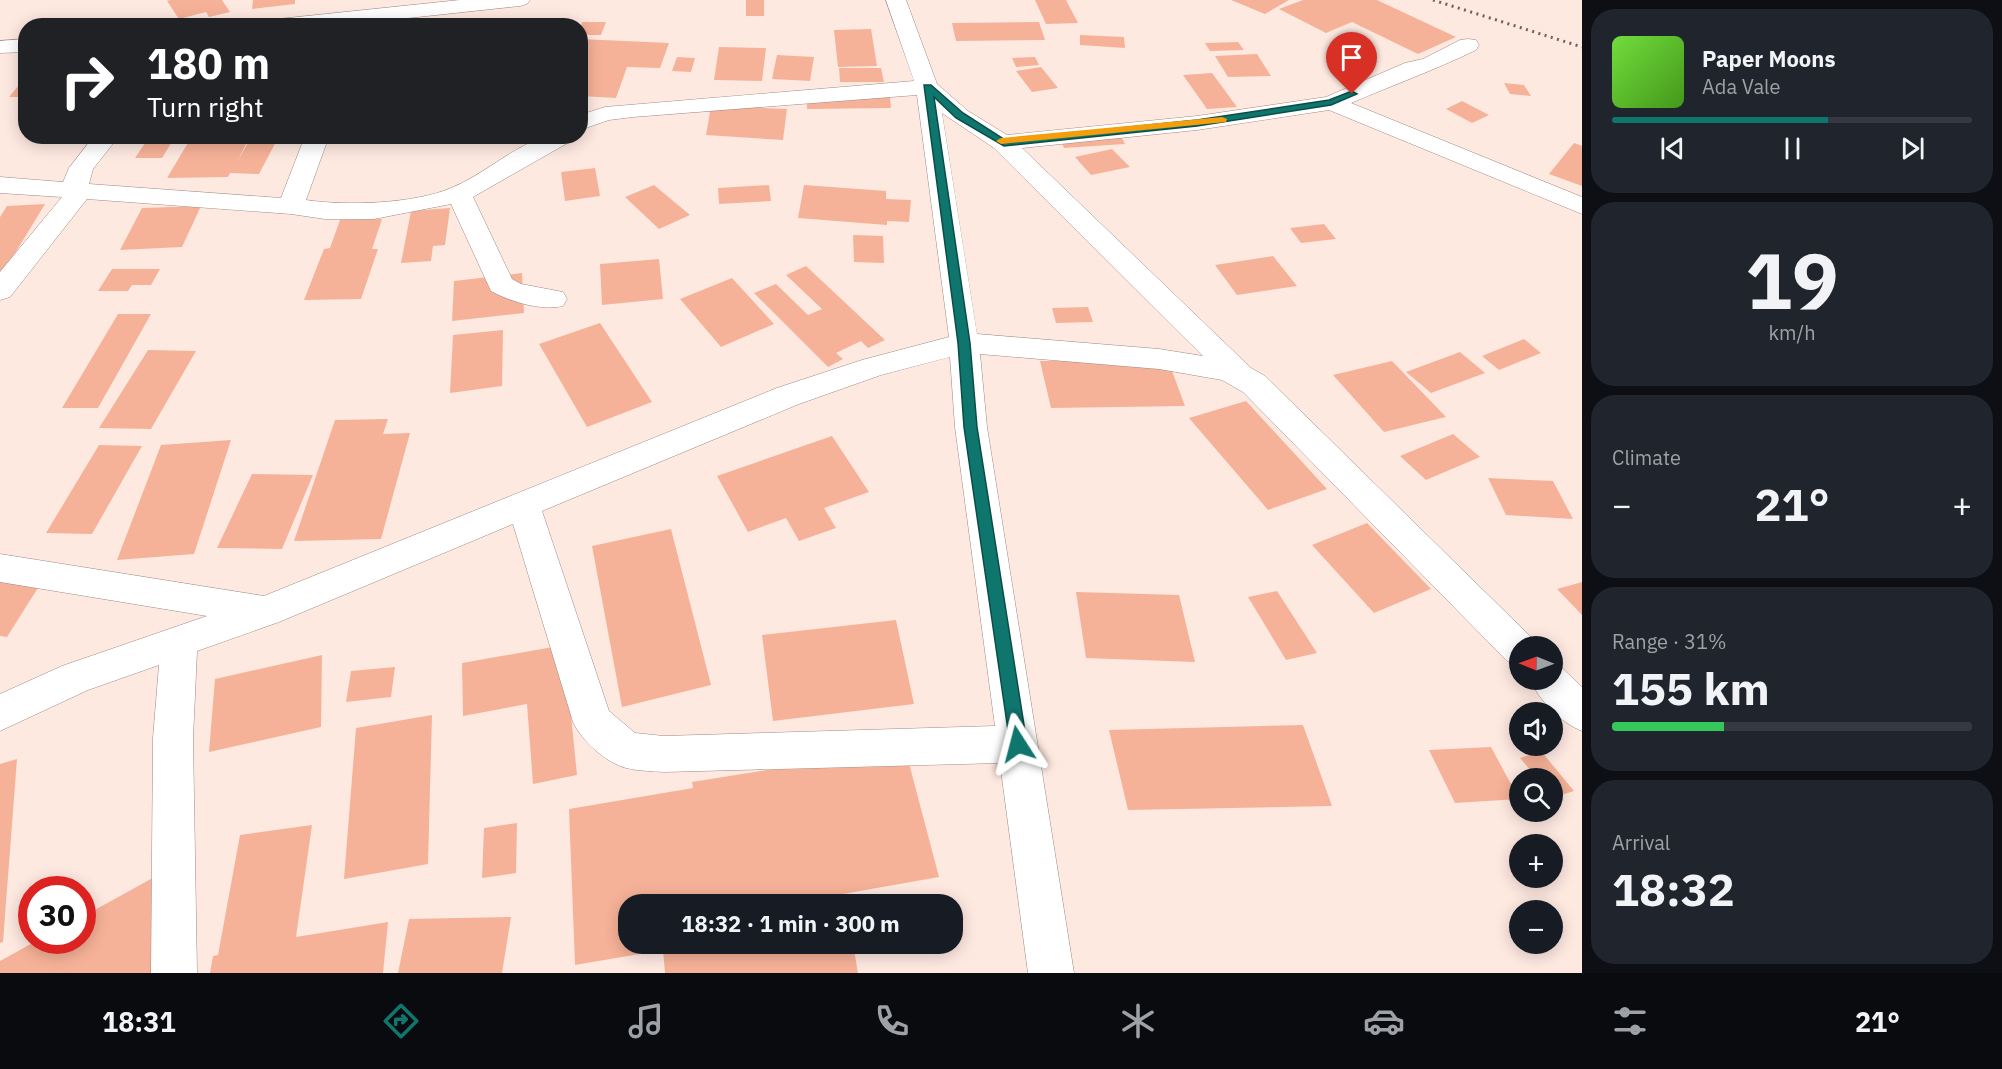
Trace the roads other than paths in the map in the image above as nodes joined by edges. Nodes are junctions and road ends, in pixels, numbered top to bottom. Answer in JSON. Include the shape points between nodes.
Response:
{"nodes":[{"id":1,"x":520,"y":0,"type":"edge"},
{"id":2,"x":896,"y":0,"type":"edge"},
{"id":3,"x":409,"y":5,"type":"edge"},
{"id":4,"x":367,"y":18,"type":"edge"},
{"id":5,"x":1468,"y":45,"type":"dead end"},
{"id":6,"x":18,"y":46,"type":"edge"},
{"id":7,"x":0,"y":47,"type":"edge"},
{"id":8,"x":927,"y":87,"type":"junction"},
{"id":9,"x":1331,"y":103,"type":"junction"},
{"id":10,"x":588,"y":120,"type":"edge"},
{"id":11,"x":1004,"y":143,"type":"junction"},
{"id":12,"x":100,"y":144,"type":"edge"},
{"id":13,"x":314,"y":144,"type":"edge"},
{"id":14,"x":549,"y":144,"type":"edge"},
{"id":15,"x":0,"y":185,"type":"edge"},
{"id":16,"x":80,"y":191,"type":"junction"},
{"id":17,"x":459,"y":194,"type":"junction"},
{"id":18,"x":291,"y":206,"type":"junction"},
{"id":19,"x":1582,"y":206,"type":"edge"},
{"id":20,"x":0,"y":291,"type":"edge"},
{"id":21,"x":553,"y":300,"type":"dead end"},
{"id":22,"x":964,"y":343,"type":"junction"},
{"id":23,"x":1240,"y":375,"type":"junction"},
{"id":24,"x":524,"y":506,"type":"junction"},
{"id":25,"x":0,"y":568,"type":"edge"},
{"id":26,"x":266,"y":610,"type":"junction"},
{"id":27,"x":1509,"y":639,"type":"edge"},
{"id":28,"x":179,"y":640,"type":"junction"},
{"id":29,"x":1559,"y":690,"type":"edge"},
{"id":30,"x":0,"y":713,"type":"edge"},
{"id":31,"x":1582,"y":713,"type":"edge"},
{"id":32,"x":1018,"y":744,"type":"junction"},
{"id":33,"x":174,"y":973,"type":"edge"},
{"id":34,"x":1051,"y":973,"type":"edge"}],
"edges":[{"from":1,"to":3,"type":"street"},
{"from":2,"to":8,"type":"street"},
{"from":3,"to":4,"type":"street"},
{"from":5,"to":9,"type":"street"},
{"from":6,"to":7,"type":"street"},
{"from":8,"to":10,"type":"street","via":[[633,110]]},
{"from":8,"to":11,"type":"street","via":[[960,116]]},
{"from":8,"to":22,"type":"street"},
{"from":9,"to":11,"type":"street","via":[[1197,123]]},
{"from":9,"to":19,"type":"street"},
{"from":11,"to":23,"type":"street"},
{"from":12,"to":16,"type":"street","via":[[81,168],[76,182]]},
{"from":13,"to":18,"type":"street"},
{"from":14,"to":17,"type":"street"},
{"from":15,"to":16,"type":"street"},
{"from":16,"to":18,"type":"street"},
{"from":16,"to":20,"type":"street"},
{"from":17,"to":18,"type":"street","via":[[374,211]]},
{"from":17,"to":21,"type":"street","via":[[501,285],[514,292]]},
{"from":22,"to":23,"type":"street","via":[[1159,359]]},
{"from":22,"to":24,"type":"street","via":[[873,366],[788,396]]},
{"from":22,"to":32,"type":"street","via":[[971,427]]},
{"from":23,"to":27,"type":"street","via":[[1254,384]]},
{"from":24,"to":26,"type":"street"},
{"from":24,"to":32,"type":"street","via":[[593,722],[627,750],[664,754]]},
{"from":25,"to":26,"type":"street"},
{"from":26,"to":28,"type":"street"},
{"from":28,"to":30,"type":"street","via":[[75,678]]},
{"from":28,"to":33,"type":"street","via":[[173,738]]},
{"from":29,"to":31,"type":"street"},
{"from":32,"to":34,"type":"street"}]}
